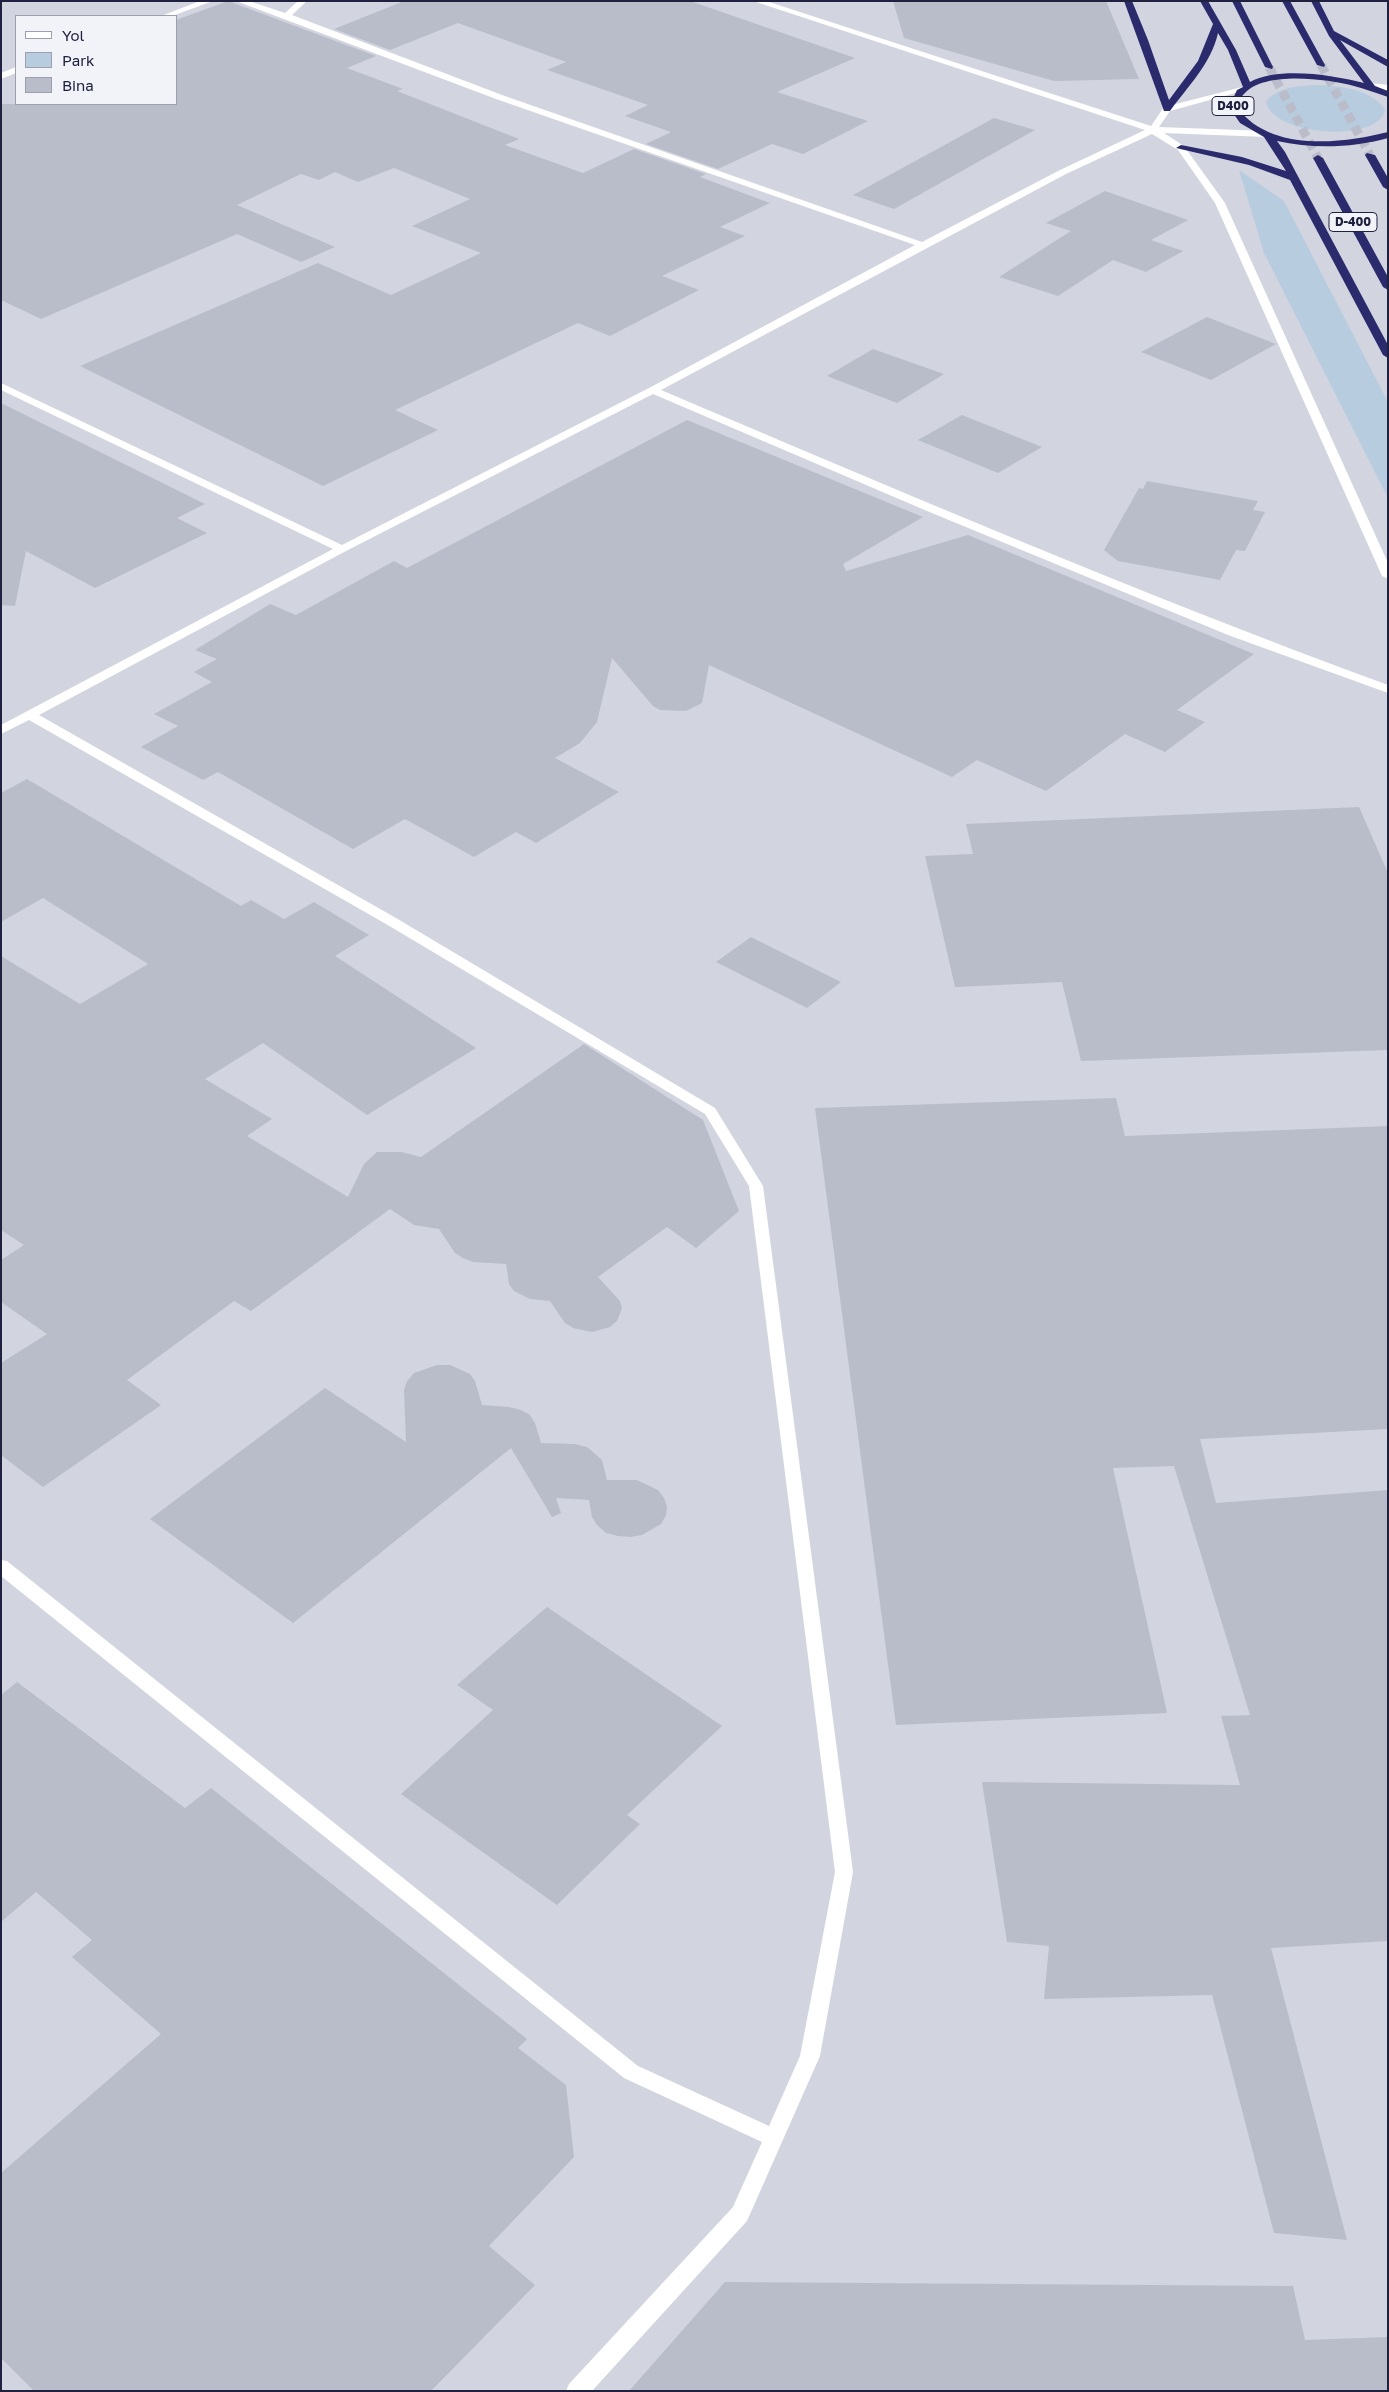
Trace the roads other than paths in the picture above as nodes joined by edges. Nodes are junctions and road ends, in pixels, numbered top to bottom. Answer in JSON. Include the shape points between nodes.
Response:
{"nodes":[{"id":1,"x":209,"y":1,"type":"edge"},
{"id":2,"x":240,"y":1,"type":"edge"},
{"id":3,"x":303,"y":1,"type":"edge"},
{"id":4,"x":757,"y":1,"type":"edge"},
{"id":5,"x":1128,"y":1,"type":"edge"},
{"id":6,"x":1204,"y":1,"type":"edge"},
{"id":7,"x":1236,"y":1,"type":"edge"},
{"id":8,"x":1286,"y":1,"type":"edge"},
{"id":9,"x":1315,"y":1,"type":"edge"},
{"id":10,"x":168,"y":15,"type":"edge"},
{"id":11,"x":286,"y":16,"type":"junction"},
{"id":12,"x":1216,"y":25,"type":"junction"},
{"id":13,"x":1329,"y":29,"type":"junction"},
{"id":14,"x":1388,"y":64,"type":"edge"},
{"id":15,"x":1321,"y":65,"type":"tunnel mouth"},
{"id":16,"x":1268,"y":67,"type":"tunnel mouth"},
{"id":17,"x":15,"y":70,"type":"edge"},
{"id":18,"x":1,"y":76,"type":"edge"},
{"id":19,"x":1371,"y":86,"type":"junction"},
{"id":20,"x":1247,"y":87,"type":"junction"},
{"id":21,"x":1388,"y":88,"type":"edge"},
{"id":22,"x":1388,"y":94,"type":"edge"},
{"id":23,"x":1167,"y":109,"type":"junction"},
{"id":24,"x":1153,"y":130,"type":"junction"},
{"id":25,"x":1267,"y":134,"type":"junction"},
{"id":26,"x":1388,"y":134,"type":"edge"},
{"id":27,"x":1182,"y":148,"type":"junction"},
{"id":28,"x":1370,"y":155,"type":"tunnel mouth"},
{"id":29,"x":1318,"y":158,"type":"tunnel mouth"},
{"id":30,"x":1294,"y":178,"type":"junction"},
{"id":31,"x":1388,"y":187,"type":"edge"},
{"id":32,"x":922,"y":245,"type":"junction"},
{"id":33,"x":1388,"y":287,"type":"edge"},
{"id":34,"x":1388,"y":355,"type":"edge"},
{"id":35,"x":1,"y":386,"type":"edge"},
{"id":36,"x":653,"y":390,"type":"junction"},
{"id":37,"x":342,"y":549,"type":"junction"},
{"id":38,"x":1388,"y":576,"type":"edge"},
{"id":39,"x":1388,"y":689,"type":"edge"},
{"id":40,"x":30,"y":715,"type":"junction"},
{"id":41,"x":1,"y":730,"type":"edge"},
{"id":42,"x":1,"y":1566,"type":"edge"},
{"id":43,"x":774,"y":2138,"type":"junction"},
{"id":44,"x":577,"y":2391,"type":"edge"}],
"edges":[{"from":1,"to":10,"type":"street"},
{"from":2,"to":11,"type":"street"},
{"from":3,"to":11,"type":"street"},
{"from":4,"to":24,"type":"street"},
{"from":5,"to":23,"type":"highway"},
{"from":6,"to":12,"type":"highway","number":"D400"},
{"from":7,"to":16,"type":"highway"},
{"from":8,"to":15,"type":"highway"},
{"from":9,"to":13,"type":"highway","number":"D400"},
{"from":11,"to":32,"type":"street","via":[[508,100]]},
{"from":12,"to":20,"type":"highway","number":"D400","via":[[1232,50]]},
{"from":12,"to":23,"type":"highway","via":[[1212,43],[1200,68]]},
{"from":13,"to":14,"type":"highway"},
{"from":13,"to":19,"type":"highway","number":"D400"},
{"from":17,"to":18,"type":"street"},
{"from":19,"to":20,"type":"highway","number":"D400","via":[[1335,78],[1304,76],[1272,79]]},
{"from":19,"to":21,"type":"street"},
{"from":19,"to":22,"type":"highway","number":"D400"},
{"from":20,"to":23,"type":"street"},
{"from":20,"to":25,"type":"highway","number":"D400","via":[[1234,100],[1233,107],[1236,114],[1253,128]]},
{"from":23,"to":24,"type":"street"},
{"from":24,"to":25,"type":"street"},
{"from":24,"to":27,"type":"street"},
{"from":24,"to":32,"type":"street","via":[[1062,172]]},
{"from":25,"to":26,"type":"highway","number":"D400","via":[[1288,140],[1335,144],[1358,143]]},
{"from":25,"to":30,"type":"highway","number":"D400"},
{"from":27,"to":30,"type":"highway","via":[[1229,155]]},
{"from":27,"to":38,"type":"street","via":[[1220,202]]},
{"from":28,"to":31,"type":"highway"},
{"from":29,"to":33,"type":"highway","number":"D-400"},
{"from":30,"to":34,"type":"highway","number":"D400"},
{"from":32,"to":36,"type":"street"},
{"from":35,"to":37,"type":"street"},
{"from":36,"to":37,"type":"street"},
{"from":36,"to":39,"type":"street","via":[[931,509],[1232,632]]},
{"from":37,"to":40,"type":"street"},
{"from":40,"to":41,"type":"street"},
{"from":40,"to":43,"type":"street","via":[[391,921],[710,1111],[756,1186],[844,1872],[810,2056]]},
{"from":42,"to":43,"type":"street","via":[[631,2072]]},
{"from":43,"to":44,"type":"street","via":[[740,2214]]}]}
